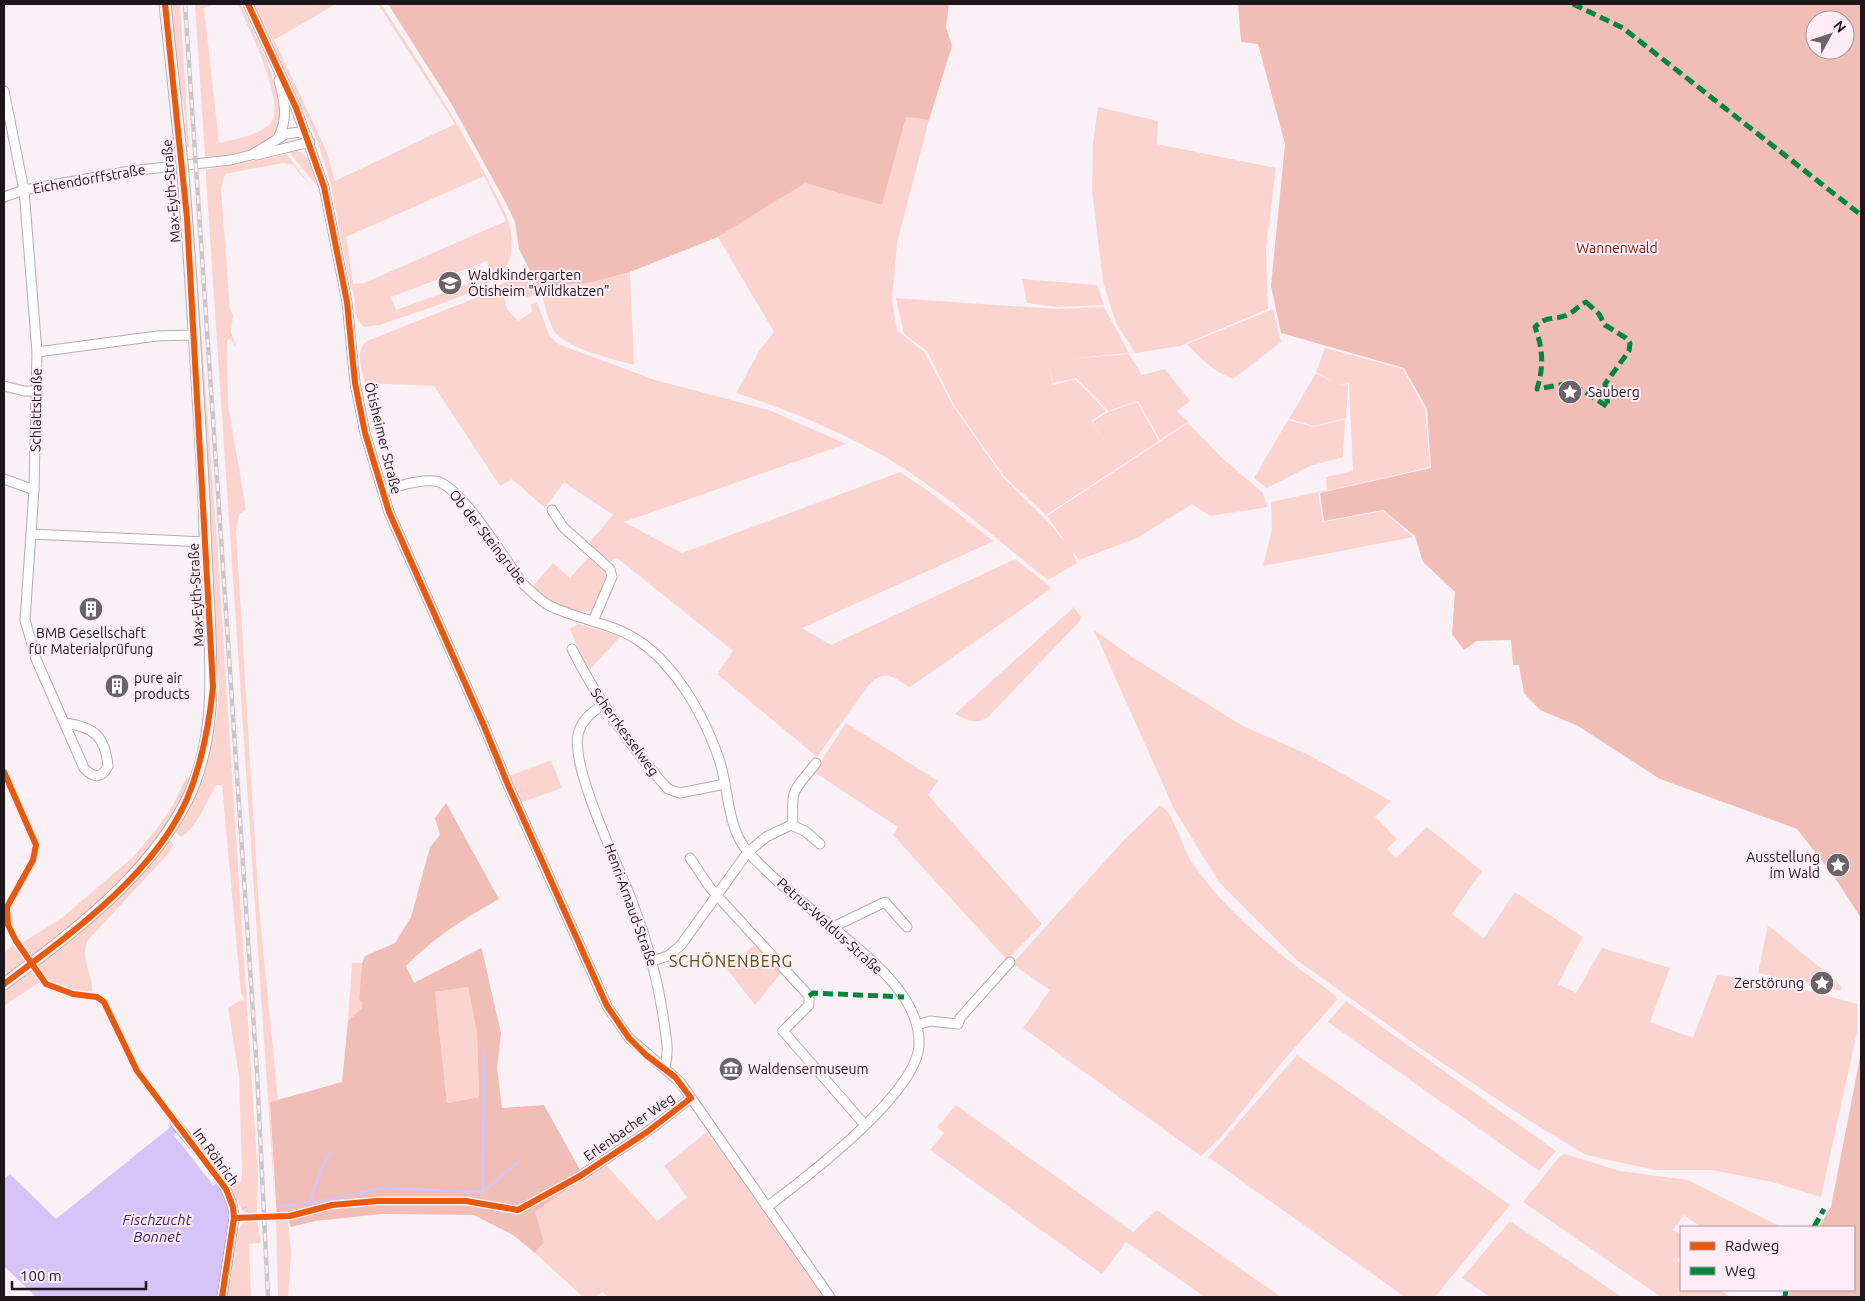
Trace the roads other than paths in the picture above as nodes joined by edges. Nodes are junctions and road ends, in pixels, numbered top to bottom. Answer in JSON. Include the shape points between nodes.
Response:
{"nodes":[{"id":1,"x":165,"y":4,"type":"edge"},
{"id":2,"x":248,"y":4,"type":"edge"},
{"id":3,"x":275,"y":63,"type":"junction"},
{"id":4,"x":4,"y":91,"type":"edge"},
{"id":5,"x":278,"y":138,"type":"junction"},
{"id":6,"x":309,"y":139,"type":"junction"},
{"id":7,"x":251,"y":155,"type":"junction"},
{"id":8,"x":179,"y":170,"type":"junction"},
{"id":9,"x":24,"y":190,"type":"junction"},
{"id":10,"x":4,"y":197,"type":"edge"},
{"id":11,"x":194,"y":334,"type":"junction"},
{"id":12,"x":37,"y":352,"type":"junction"},
{"id":13,"x":4,"y":386,"type":"edge"},
{"id":14,"x":37,"y":391,"type":"junction"},
{"id":15,"x":4,"y":479,"type":"edge"},
{"id":16,"x":34,"y":490,"type":"junction"},
{"id":17,"x":382,"y":490,"type":"junction"},
{"id":18,"x":552,"y":510,"type":"dead end"},
{"id":19,"x":31,"y":534,"type":"junction"},
{"id":20,"x":206,"y":542,"type":"junction"},
{"id":21,"x":592,"y":621,"type":"junction"},
{"id":22,"x":572,"y":648,"type":"dead end"},
{"id":23,"x":604,"y":704,"type":"junction"},
{"id":24,"x":65,"y":723,"type":"junction"},
{"id":25,"x":816,"y":763,"type":"dead end"},
{"id":26,"x":725,"y":784,"type":"junction"},
{"id":27,"x":791,"y":825,"type":"junction"},
{"id":28,"x":820,"y":844,"type":"dead end"},
{"id":29,"x":748,"y":852,"type":"junction"},
{"id":30,"x":690,"y":858,"type":"dead end"},
{"id":31,"x":717,"y":897,"type":"junction"},
{"id":32,"x":907,"y":926,"type":"dead end"},
{"id":33,"x":832,"y":927,"type":"junction"},
{"id":34,"x":652,"y":961,"type":"junction"},
{"id":35,"x":1010,"y":962,"type":"dead end"},
{"id":36,"x":4,"y":984,"type":"edge"},
{"id":37,"x":917,"y":1026,"type":"junction"},
{"id":38,"x":665,"y":1067,"type":"junction"},
{"id":39,"x":692,"y":1098,"type":"junction"},
{"id":40,"x":175,"y":1123,"type":"dead end"},
{"id":41,"x":865,"y":1125,"type":"junction"},
{"id":42,"x":580,"y":1176,"type":"dead end"},
{"id":43,"x":767,"y":1207,"type":"junction"},
{"id":44,"x":222,"y":1297,"type":"edge"},
{"id":45,"x":830,"y":1297,"type":"edge"}],
"edges":[{"from":1,"to":8,"type":"street","name":"Max-Eyth-Straße","bridge":true,"via":[[181,154]]},
{"from":2,"to":3,"type":"street"},
{"from":3,"to":5,"type":"street","via":[[286,113],[285,126]]},
{"from":3,"to":6,"type":"street","name":"Ötisheimer Straße"},
{"from":4,"to":9,"type":"street","name":"Schlattstraße"},
{"from":5,"to":6,"type":"street","via":[[299,132]]},
{"from":5,"to":7,"type":"street"},
{"from":6,"to":7,"type":"street","name":"Eichendorffstraße"},
{"from":6,"to":17,"type":"street","name":"Ötisheimer Straße","via":[[333,224],[355,383]]},
{"from":7,"to":8,"type":"street","name":"Eichendorffstraße"},
{"from":8,"to":9,"type":"street","name":"Eichendorffstraße","via":[[130,171]]},
{"from":8,"to":11,"type":"street","name":"Max-Eyth-Straße"},
{"from":9,"to":10,"type":"street","name":"Eichendorffstraße"},
{"from":9,"to":12,"type":"street","name":"Schlattstraße"},
{"from":11,"to":12,"type":"street"},
{"from":11,"to":20,"type":"street","name":"Max-Eyth-Straße"},
{"from":12,"to":14,"type":"street","name":"Schlattstraße"},
{"from":13,"to":14,"type":"street"},
{"from":14,"to":16,"type":"street","name":"Schlattstraße"},
{"from":15,"to":16,"type":"street"},
{"from":16,"to":19,"type":"street","name":"Schlattstraße"},
{"from":17,"to":21,"type":"street","name":"Ob der Steingrube","via":[[435,481],[447,485],[463,500],[523,584],[549,605]]},
{"from":17,"to":38,"type":"street","name":"Ötisheimer Straße","via":[[515,802],[607,1006],[629,1038],[646,1055]]},
{"from":18,"to":21,"type":"street","via":[[563,527],[610,569],[612,577]]},
{"from":19,"to":20,"type":"street","name":"Max-Eyth-Straße"},
{"from":19,"to":24,"type":"street","name":"Schlattstraße","via":[[25,620],[36,659]]},
{"from":20,"to":36,"type":"street","name":"Max-Eyth-Straße","via":[[213,688],[204,751],[187,800],[162,840],[121,888],[62,940]]},
{"from":21,"to":26,"type":"street","name":"Ob der Steingrube","via":[[622,631],[639,641],[653,651],[675,677],[699,714],[720,761]]},
{"from":22,"to":23,"type":"street","name":"Scherrkesselweg"},
{"from":23,"to":26,"type":"street","name":"Scherrkesselweg","via":[[668,789],[680,793]]},
{"from":23,"to":34,"type":"street","name":"Henri-Arnaud-Straße","via":[[586,718],[581,727],[579,758]]},
{"from":24,"to":24,"type":"street","name":"Schlattstraße","via":[[84,768],[91,775],[103,774],[108,758],[95,732],[88,727]]},
{"from":25,"to":27,"type":"street","via":[[796,786],[792,796]]},
{"from":26,"to":29,"type":"street","name":"Ob der Steingrube","via":[[734,829]]},
{"from":27,"to":28,"type":"street","via":[[805,831]]},
{"from":27,"to":29,"type":"street","via":[[766,837]]},
{"from":29,"to":31,"type":"street"},
{"from":29,"to":33,"type":"street","name":"Petrus-Waldus-Straße"},
{"from":30,"to":31,"type":"street"},
{"from":31,"to":34,"type":"street","via":[[675,951]]},
{"from":31,"to":41,"type":"street","via":[[809,996],[809,1005],[783,1031]]},
{"from":32,"to":33,"type":"street","via":[[885,902]]},
{"from":33,"to":37,"type":"street","name":"Petrus-Waldus-Straße","via":[[888,977],[909,1005]]},
{"from":34,"to":38,"type":"street","name":"Henri-Arnaud-Straße","via":[[668,1048]]},
{"from":35,"to":37,"type":"street","via":[[958,1024],[930,1021]]},
{"from":37,"to":41,"type":"street","name":"Petrus-Waldus-Straße","via":[[919,1046],[912,1070]]},
{"from":38,"to":39,"type":"street"},
{"from":39,"to":42,"type":"street","name":"Erlenbacher Weg"},
{"from":39,"to":43,"type":"street"},
{"from":40,"to":44,"type":"street","name":"Im Röhrich","via":[[226,1189],[233,1207]]},
{"from":41,"to":43,"type":"street","name":"Petrus-Waldus-Straße","via":[[832,1157]]},
{"from":43,"to":45,"type":"street"}]}
